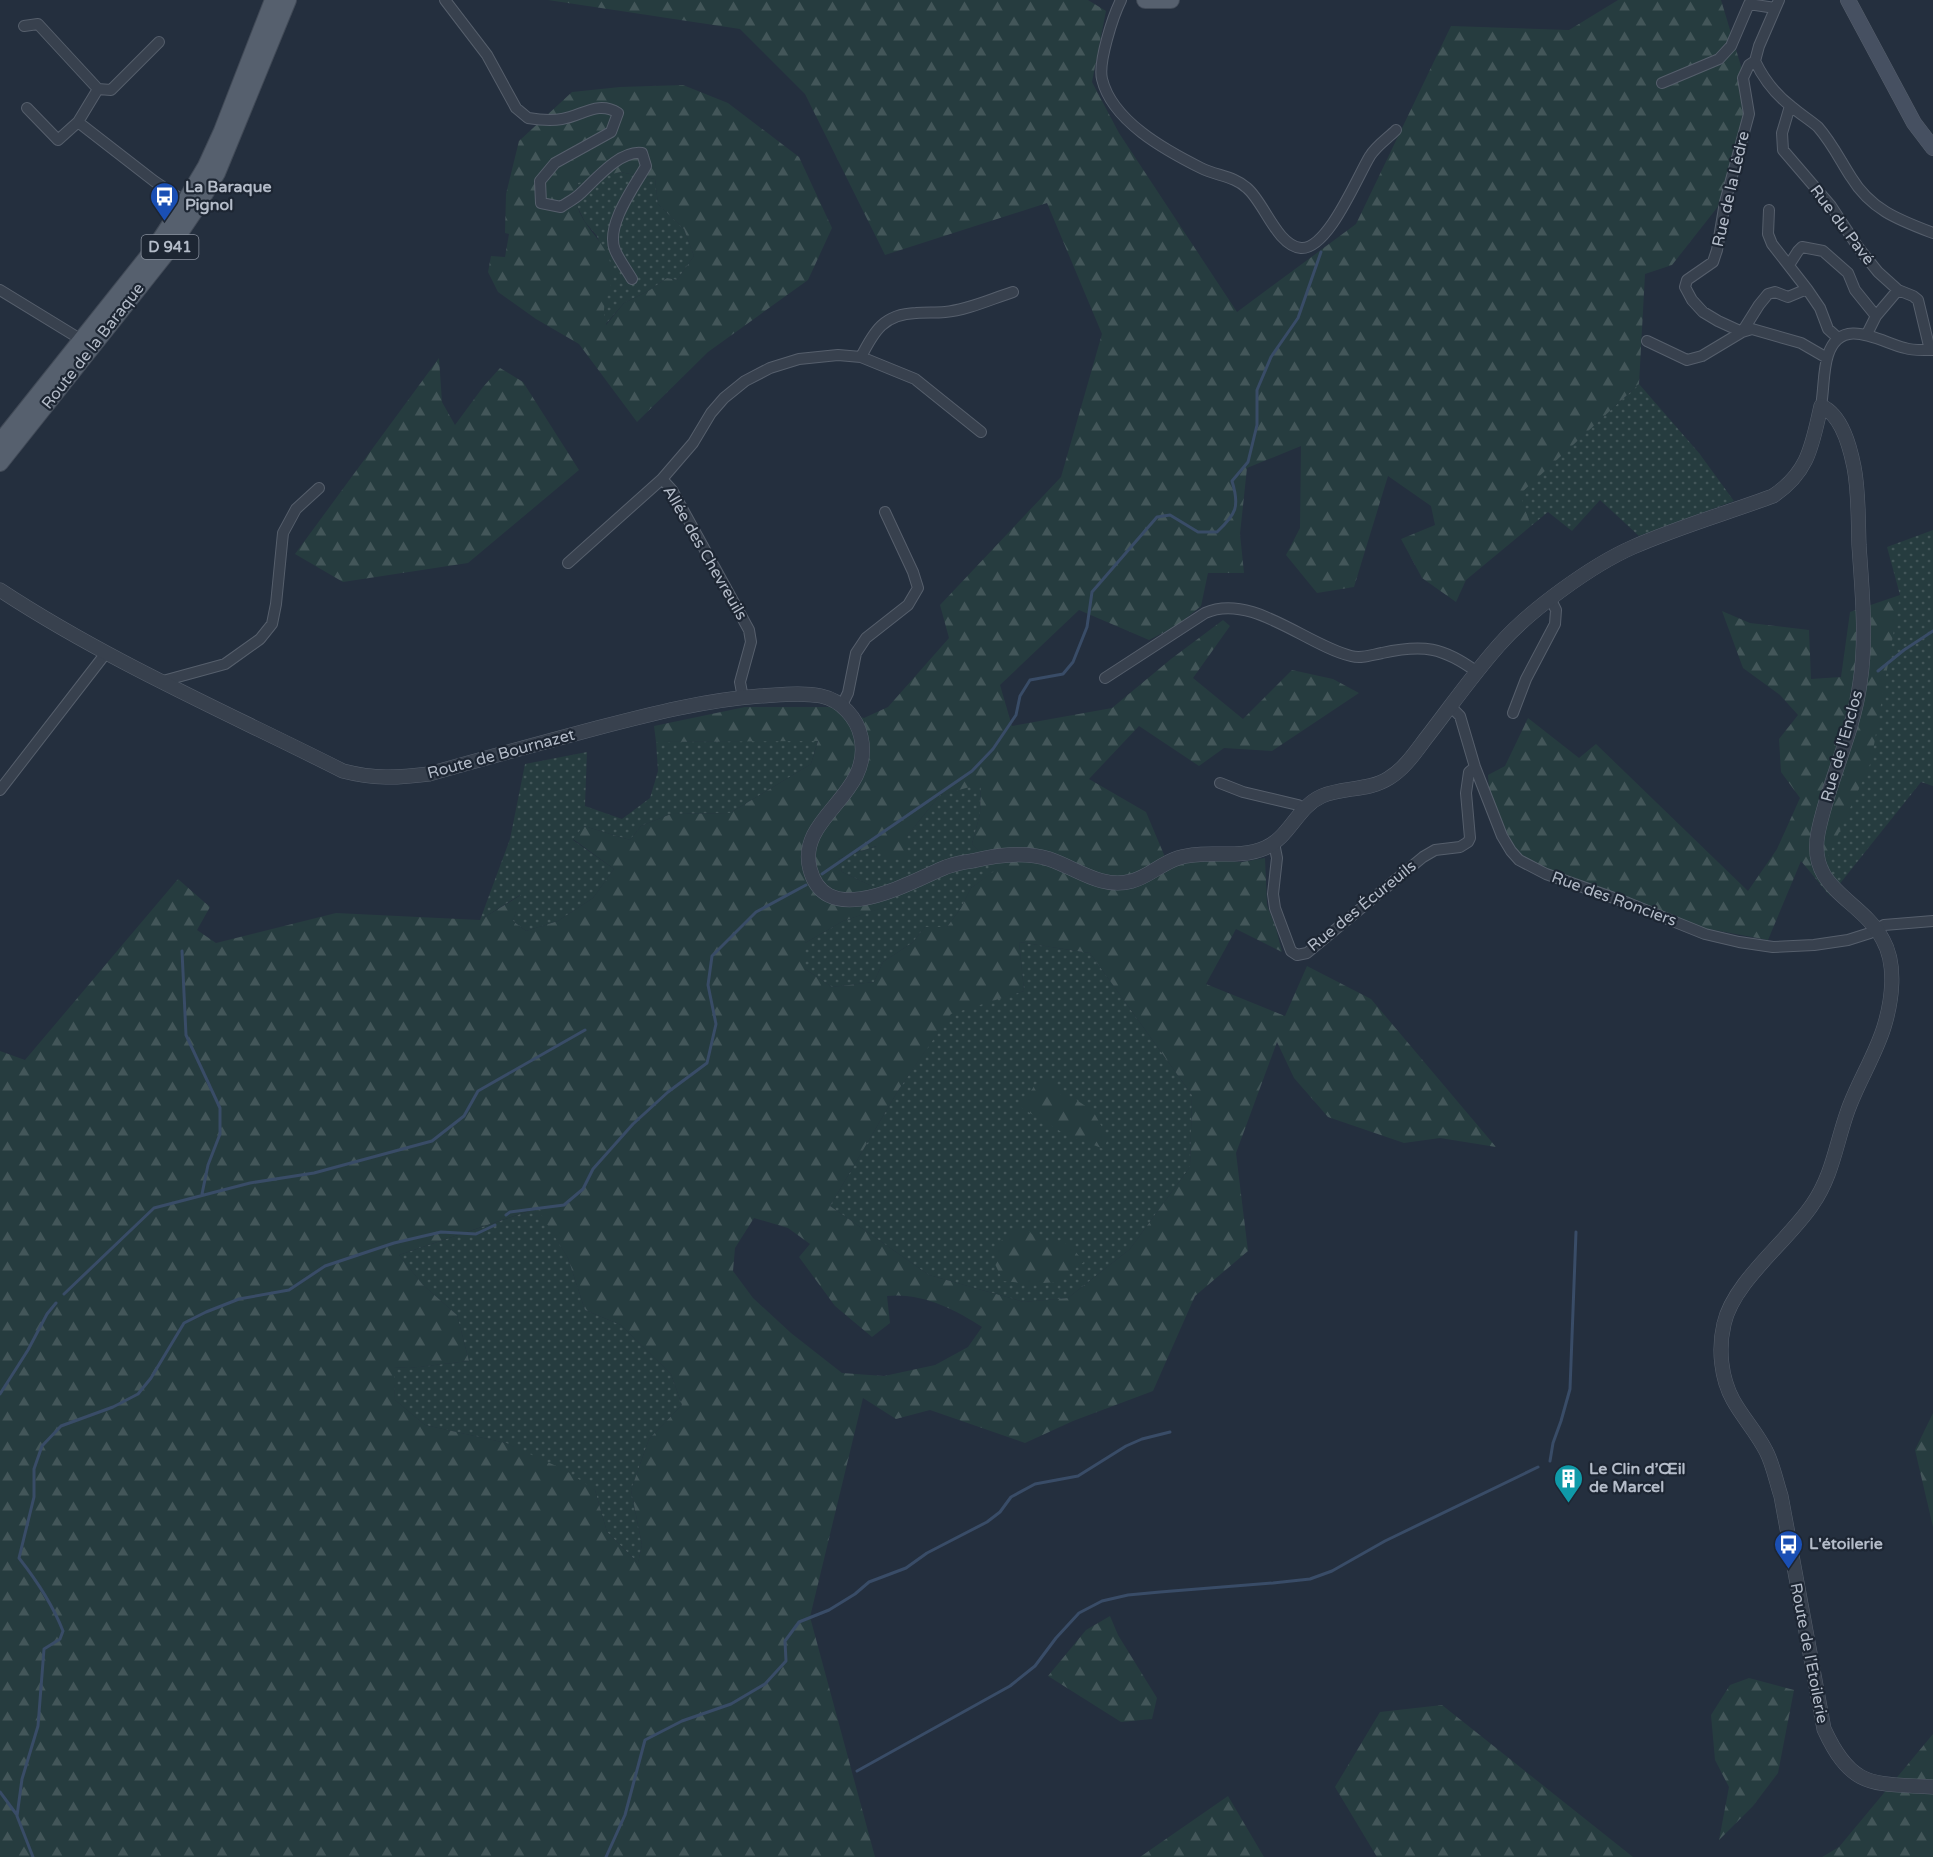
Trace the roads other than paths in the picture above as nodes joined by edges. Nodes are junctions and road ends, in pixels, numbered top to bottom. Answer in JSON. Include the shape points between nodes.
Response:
{"nodes":[{"id":1,"x":273,"y":0,"type":"edge"},
{"id":2,"x":288,"y":0,"type":"edge"},
{"id":3,"x":445,"y":0,"type":"edge"},
{"id":4,"x":1121,"y":0,"type":"edge"},
{"id":5,"x":1144,"y":0,"type":"edge"},
{"id":6,"x":1171,"y":0,"type":"edge"},
{"id":7,"x":1848,"y":0,"type":"edge"},
{"id":8,"x":1777,"y":4,"type":"edge"},
{"id":9,"x":24,"y":26,"type":"dead end"},
{"id":10,"x":159,"y":42,"type":"dead end"},
{"id":11,"x":1755,"y":61,"type":"junction"},
{"id":12,"x":1662,"y":82,"type":"dead end"},
{"id":13,"x":98,"y":89,"type":"junction"},
{"id":14,"x":1790,"y":106,"type":"junction"},
{"id":15,"x":27,"y":108,"type":"dead end"},
{"id":16,"x":78,"y":123,"type":"junction"},
{"id":17,"x":1396,"y":130,"type":"dead end"},
{"id":18,"x":1933,"y":148,"type":"edge"},
{"id":19,"x":190,"y":206,"type":"junction"},
{"id":20,"x":1769,"y":210,"type":"dead end"},
{"id":21,"x":1933,"y":233,"type":"edge"},
{"id":22,"x":1789,"y":265,"type":"junction"},
{"id":23,"x":632,"y":279,"type":"dead end"},
{"id":24,"x":1807,"y":289,"type":"junction"},
{"id":25,"x":0,"y":290,"type":"edge"},
{"id":26,"x":1898,"y":290,"type":"junction"},
{"id":27,"x":1013,"y":292,"type":"dead end"},
{"id":28,"x":1876,"y":316,"type":"junction"},
{"id":29,"x":1742,"y":332,"type":"junction"},
{"id":30,"x":1867,"y":334,"type":"junction"},
{"id":31,"x":1838,"y":338,"type":"junction"},
{"id":32,"x":1647,"y":341,"type":"dead end"},
{"id":33,"x":86,"y":344,"type":"junction"},
{"id":34,"x":1932,"y":350,"type":"edge"},
{"id":35,"x":861,"y":357,"type":"junction"},
{"id":36,"x":1827,"y":357,"type":"junction"},
{"id":37,"x":1821,"y":406,"type":"junction"},
{"id":38,"x":981,"y":432,"type":"dead end"},
{"id":39,"x":0,"y":442,"type":"edge"},
{"id":40,"x":0,"y":463,"type":"edge"},
{"id":41,"x":662,"y":479,"type":"junction"},
{"id":42,"x":319,"y":488,"type":"dead end"},
{"id":43,"x":885,"y":512,"type":"dead end"},
{"id":44,"x":568,"y":563,"type":"dead end"},
{"id":45,"x":0,"y":590,"type":"edge"},
{"id":46,"x":1551,"y":600,"type":"junction"},
{"id":47,"x":106,"y":653,"type":"junction"},
{"id":48,"x":1477,"y":672,"type":"junction"},
{"id":49,"x":1105,"y":678,"type":"dead end"},
{"id":50,"x":163,"y":681,"type":"junction"},
{"id":51,"x":743,"y":698,"type":"junction"},
{"id":52,"x":842,"y":705,"type":"junction"},
{"id":53,"x":1450,"y":706,"type":"junction"},
{"id":54,"x":1513,"y":712,"type":"dead end"},
{"id":55,"x":1475,"y":767,"type":"junction"},
{"id":56,"x":1220,"y":783,"type":"dead end"},
{"id":57,"x":0,"y":790,"type":"edge"},
{"id":58,"x":1304,"y":809,"type":"junction"},
{"id":59,"x":1274,"y":843,"type":"junction"},
{"id":60,"x":1933,"y":921,"type":"edge"},
{"id":61,"x":1877,"y":929,"type":"junction"},
{"id":62,"x":1933,"y":1787,"type":"edge"}],
"edges":[{"from":1,"to":19,"type":"main road","name":"Route de la Baraque","number":"D 941"},
{"from":2,"to":19,"type":"main road","name":"Route de la Baraque","number":"D 941","via":[[217,173]]},
{"from":3,"to":23,"type":"street","via":[[487,55],[516,108],[528,118],[564,119],[594,108],[610,108],[618,113],[612,132],[555,163],[540,181],[539,194],[541,204],[561,207],[604,170],[633,152],[642,153],[645,166],[612,237]]},
{"from":4,"to":17,"type":"street","via":[[1104,48],[1101,78],[1109,98],[1124,118],[1156,142],[1247,188],[1288,242],[1301,248],[1323,236],[1352,193],[1371,154]]},
{"from":5,"to":6,"type":"main road"},
{"from":7,"to":18,"type":"main road","via":[[1914,123]]},
{"from":8,"to":11,"type":"street"},
{"from":8,"to":12,"type":"street","via":[[1749,4],[1731,46],[1719,59]]},
{"from":9,"to":13,"type":"street","via":[[38,24]]},
{"from":10,"to":13,"type":"street","via":[[111,90]]},
{"from":11,"to":14,"type":"street","via":[[1777,95]]},
{"from":11,"to":29,"type":"street","name":"Rue de la Lèdre","via":[[1743,78],[1749,114],[1725,202],[1717,250],[1713,262],[1687,280],[1685,287],[1702,312]]},
{"from":13,"to":16,"type":"street"},
{"from":14,"to":21,"type":"street","via":[[1816,126],[1874,205],[1895,219]]},
{"from":14,"to":26,"type":"street","name":"Rue du Pavé","via":[[1782,133],[1783,150],[1831,206],[1878,272]]},
{"from":15,"to":16,"type":"street","via":[[58,140]]},
{"from":16,"to":19,"type":"street"},
{"from":19,"to":33,"type":"main road","name":"Route de la Baraque","number":"D 941","via":[[165,255]]},
{"from":20,"to":22,"type":"street","via":[[1768,234]]},
{"from":22,"to":24,"type":"street"},
{"from":22,"to":28,"type":"street","via":[[1802,247],[1823,251],[1848,273],[1855,290]]},
{"from":24,"to":29,"type":"street","via":[[1788,297],[1776,292],[1768,294]]},
{"from":24,"to":31,"type":"street","via":[[1828,329]]},
{"from":25,"to":33,"type":"street"},
{"from":26,"to":28,"type":"street"},
{"from":26,"to":34,"type":"street","name":"Rue du Pavé","via":[[1918,300]]},
{"from":27,"to":35,"type":"street","via":[[962,309],[898,316],[881,324]]},
{"from":28,"to":30,"type":"street"},
{"from":29,"to":32,"type":"street","via":[[1702,356],[1687,360]]},
{"from":29,"to":36,"type":"street","name":"Rue de la Lèdre","via":[[1752,329],[1801,343]]},
{"from":30,"to":31,"type":"street"},
{"from":30,"to":34,"type":"street","via":[[1906,349]]},
{"from":31,"to":36,"type":"street"},
{"from":33,"to":39,"type":"main road","name":"Route de la Baraque","number":"D 941"},
{"from":33,"to":40,"type":"main road","name":"Route de la Baraque","number":"D 941"},
{"from":35,"to":38,"type":"street","name":"Allée des Chevreuils","via":[[915,379]]},
{"from":35,"to":41,"type":"street","name":"Allée des Chevreuils","via":[[799,359],[745,381],[711,413],[693,443]]},
{"from":36,"to":37,"type":"street"},
{"from":37,"to":46,"type":"street","via":[[1806,460],[1786,488],[1634,546],[1596,566]]},
{"from":37,"to":61,"type":"street","name":"Rue de l'Enclos","via":[[1828,409],[1842,430],[1854,468],[1863,644],[1853,718],[1823,810],[1817,859],[1836,891]]},
{"from":41,"to":44,"type":"street","name":"Allée des Chevreuils"},
{"from":41,"to":51,"type":"street","name":"Allée des Chevreuils","via":[[672,490],[749,630],[751,642],[740,682]]},
{"from":42,"to":50,"type":"street","via":[[296,509],[284,533],[272,624],[260,639],[225,664]]},
{"from":43,"to":52,"type":"street","via":[[918,588],[908,605],[866,638],[856,653]]},
{"from":45,"to":47,"type":"street","name":"Route de Bournazet"},
{"from":46,"to":48,"type":"street","via":[[1505,638]]},
{"from":46,"to":54,"type":"street","via":[[1556,610],[1555,624]]},
{"from":47,"to":50,"type":"street","name":"Route de Bournazet"},
{"from":47,"to":57,"type":"street"},
{"from":48,"to":49,"type":"street","via":[[1457,658],[1431,648],[1351,656],[1272,620],[1216,608]]},
{"from":48,"to":53,"type":"street"},
{"from":50,"to":51,"type":"street","name":"Route de Bournazet","via":[[343,771],[397,778],[429,774],[648,715]]},
{"from":51,"to":52,"type":"street","name":"Route de Bournazet","via":[[816,695]]},
{"from":52,"to":59,"type":"street","via":[[855,720],[861,736],[863,752],[858,774],[811,838],[808,853],[815,882],[839,899],[858,900],[885,894],[953,865],[984,858],[1025,854],[1048,859],[1103,882],[1130,882],[1179,858],[1246,854]]},
{"from":53,"to":55,"type":"street","name":"Rue des Ronciers","via":[[1460,716]]},
{"from":53,"to":58,"type":"street","via":[[1391,777],[1320,797]]},
{"from":55,"to":59,"type":"street","name":"Rue des Écureuils","via":[[1469,772],[1466,793],[1468,842],[1435,850],[1410,866],[1307,953],[1292,951],[1275,908]]},
{"from":55,"to":61,"type":"street","name":"Rue des Ronciers","via":[[1511,851],[1519,860],[1546,874],[1705,934],[1739,942],[1773,947],[1814,945],[1848,940]]},
{"from":56,"to":58,"type":"street"},
{"from":58,"to":59,"type":"street"},
{"from":60,"to":61,"type":"street","name":"Rue des Ronciers"},
{"from":61,"to":62,"type":"street","name":"Route de l'Etoilerie","via":[[1891,961],[1890,1003],[1875,1053],[1847,1113],[1833,1165],[1813,1204],[1738,1292],[1730,1308],[1724,1323],[1722,1366],[1733,1400],[1767,1453],[1776,1480],[1824,1729],[1835,1753],[1847,1768],[1878,1784]]}]}
